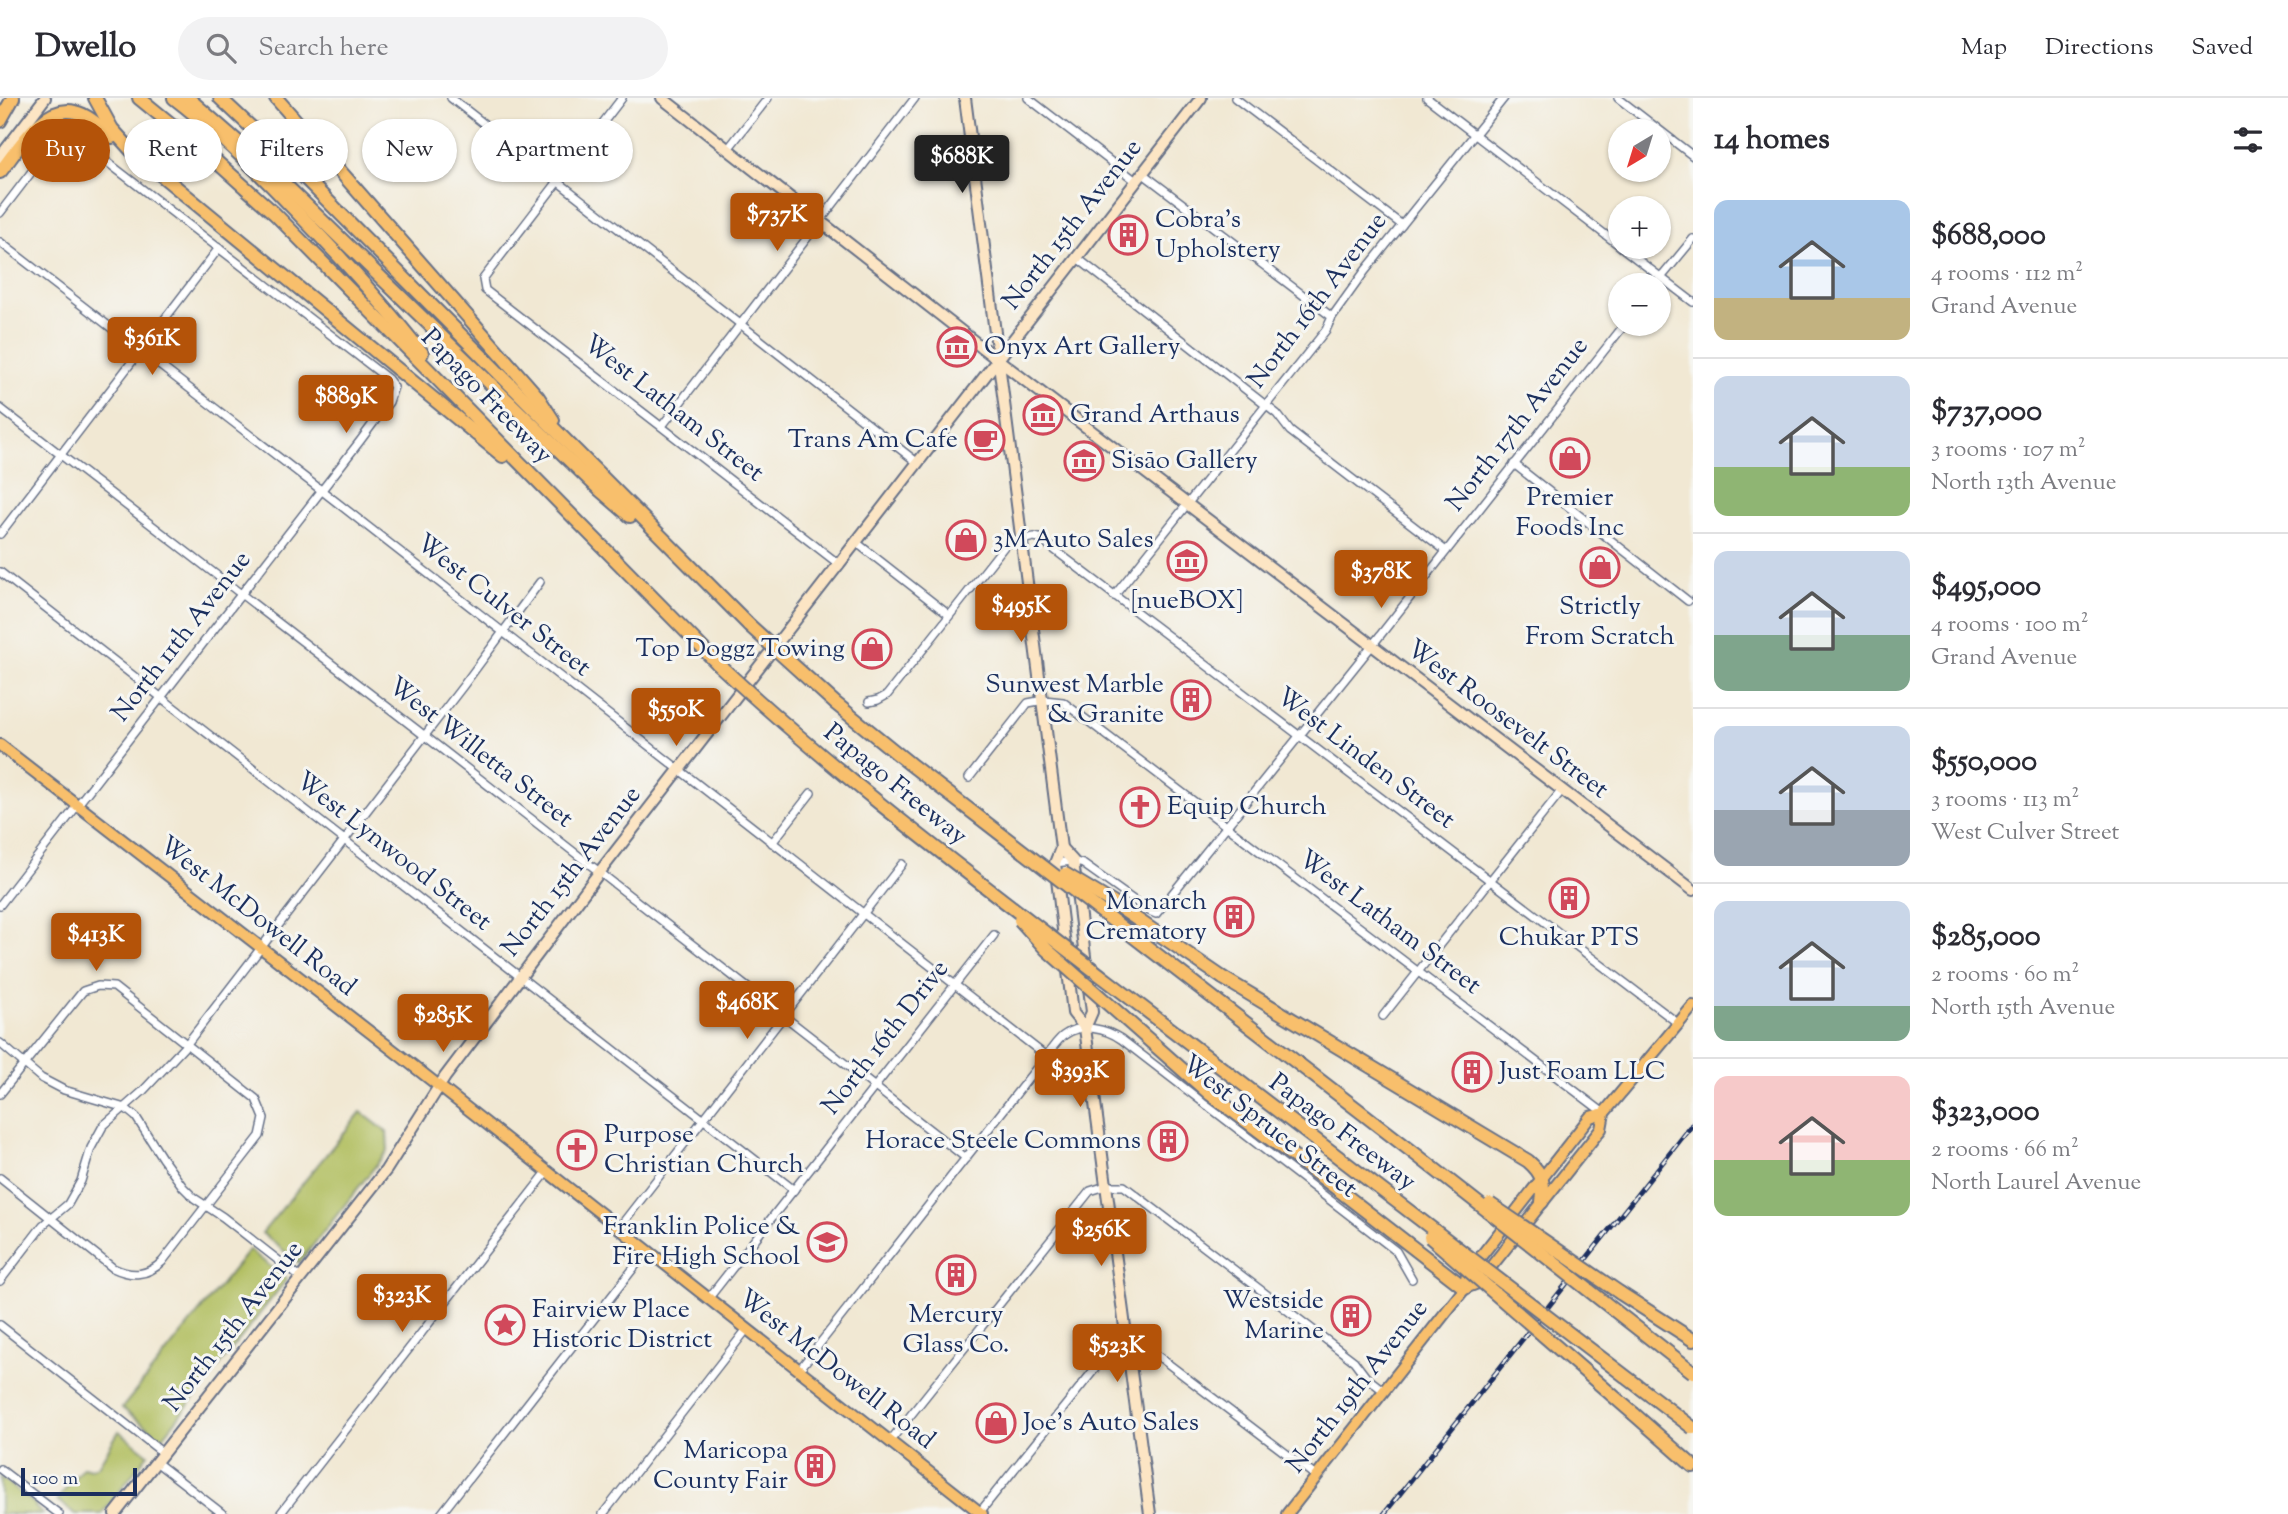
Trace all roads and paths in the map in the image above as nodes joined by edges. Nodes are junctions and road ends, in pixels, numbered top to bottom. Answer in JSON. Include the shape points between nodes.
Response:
{"nodes":[{"id":1,"x":13,"y":98,"type":"edge"},
{"id":2,"x":21,"y":98,"type":"edge"},
{"id":3,"x":45,"y":98,"type":"edge"},
{"id":4,"x":95,"y":98,"type":"edge"},
{"id":5,"x":139,"y":98,"type":"edge"},
{"id":6,"x":174,"y":98,"type":"edge"},
{"id":7,"x":188,"y":98,"type":"edge"},
{"id":8,"x":220,"y":98,"type":"edge"},
{"id":9,"x":276,"y":98,"type":"edge"},
{"id":10,"x":452,"y":98,"type":"edge"},
{"id":11,"x":622,"y":98,"type":"edge"},
{"id":12,"x":662,"y":98,"type":"edge"},
{"id":13,"x":768,"y":98,"type":"edge"},
{"id":14,"x":915,"y":98,"type":"edge"},
{"id":15,"x":965,"y":98,"type":"edge"},
{"id":16,"x":1028,"y":98,"type":"edge"},
{"id":17,"x":1201,"y":98,"type":"edge"},
{"id":18,"x":1235,"y":98,"type":"edge"},
{"id":19,"x":1427,"y":98,"type":"edge"},
{"id":20,"x":1504,"y":98,"type":"edge"},
{"id":21,"x":1618,"y":98,"type":"edge"},
{"id":22,"x":479,"y":119,"type":"edge"},
{"id":23,"x":606,"y":119,"type":"edge"},
{"id":24,"x":0,"y":123,"type":"edge"},
{"id":25,"x":1475,"y":135,"type":"junction"},
{"id":26,"x":124,"y":143,"type":"edge"},
{"id":27,"x":124,"y":145,"type":"edge"},
{"id":28,"x":728,"y":149,"type":"junction"},
{"id":29,"x":1693,"y":156,"type":"edge"},
{"id":30,"x":0,"y":157,"type":"edge"},
{"id":31,"x":0,"y":172,"type":"edge"},
{"id":32,"x":1139,"y":177,"type":"junction"},
{"id":33,"x":170,"y":182,"type":"edge"},
{"id":34,"x":558,"y":182,"type":"edge"},
{"id":35,"x":560,"y":182,"type":"edge"},
{"id":36,"x":0,"y":213,"type":"edge"},
{"id":37,"x":819,"y":221,"type":"junction"},
{"id":38,"x":1402,"y":225,"type":"junction"},
{"id":39,"x":1608,"y":236,"type":"edge"},
{"id":40,"x":1693,"y":239,"type":"edge"},
{"id":41,"x":0,"y":242,"type":"edge"},
{"id":42,"x":219,"y":248,"type":"junction"},
{"id":43,"x":1076,"y":257,"type":"junction"},
{"id":44,"x":1638,"y":259,"type":"edge"},
{"id":45,"x":1656,"y":273,"type":"edge"},
{"id":46,"x":1666,"y":273,"type":"edge"},
{"id":47,"x":1671,"y":285,"type":"edge"},
{"id":48,"x":1693,"y":302,"type":"edge"},
{"id":49,"x":1332,"y":317,"type":"junction"},
{"id":50,"x":741,"y":324,"type":"junction"},
{"id":51,"x":1615,"y":336,"type":"edge"},
{"id":52,"x":140,"y":351,"type":"junction"},
{"id":53,"x":999,"y":359,"type":"junction"},
{"id":54,"x":462,"y":404,"type":"junction"},
{"id":55,"x":1266,"y":405,"type":"junction"},
{"id":56,"x":0,"y":408,"type":"edge"},
{"id":57,"x":662,"y":426,"type":"junction"},
{"id":58,"x":564,"y":439,"type":"junction"},
{"id":59,"x":60,"y":455,"type":"junction"},
{"id":60,"x":918,"y":463,"type":"junction"},
{"id":61,"x":1514,"y":464,"type":"junction"},
{"id":62,"x":321,"y":490,"type":"junction"},
{"id":63,"x":553,"y":498,"type":"junction"},
{"id":64,"x":1188,"y":504,"type":"junction"},
{"id":65,"x":0,"y":534,"type":"edge"},
{"id":66,"x":1022,"y":539,"type":"junction"},
{"id":67,"x":857,"y":543,"type":"junction"},
{"id":68,"x":1446,"y":551,"type":"junction"},
{"id":69,"x":840,"y":565,"type":"junction"},
{"id":70,"x":694,"y":571,"type":"junction"},
{"id":71,"x":0,"y":572,"type":"edge"},
{"id":72,"x":540,"y":582,"type":"dead end"},
{"id":73,"x":241,"y":593,"type":"junction"},
{"id":74,"x":1114,"y":596,"type":"junction"},
{"id":75,"x":1688,"y":601,"type":"dead end"},
{"id":76,"x":949,"y":615,"type":"junction"},
{"id":77,"x":503,"y":633,"type":"junction"},
{"id":78,"x":1372,"y":645,"type":"junction"},
{"id":79,"x":161,"y":697,"type":"junction"},
{"id":80,"x":1044,"y":700,"type":"junction"},
{"id":81,"x":869,"y":702,"type":"dead end"},
{"id":82,"x":425,"y":736,"type":"junction"},
{"id":83,"x":1299,"y":736,"type":"junction"},
{"id":84,"x":0,"y":745,"type":"edge"},
{"id":85,"x":679,"y":770,"type":"junction"},
{"id":86,"x":969,"y":778,"type":"dead end"},
{"id":87,"x":1562,"y":790,"type":"junction"},
{"id":88,"x":811,"y":793,"type":"dead end"},
{"id":89,"x":77,"y":806,"type":"junction"},
{"id":90,"x":1226,"y":826,"type":"junction"},
{"id":91,"x":342,"y":840,"type":"junction"},
{"id":92,"x":772,"y":843,"type":"junction"},
{"id":93,"x":1016,"y":845,"type":"junction"},
{"id":94,"x":1061,"y":848,"type":"junction"},
{"id":95,"x":1073,"y":861,"type":"junction"},
{"id":96,"x":1055,"y":863,"type":"junction"},
{"id":97,"x":902,"y":864,"type":"dead end"},
{"id":98,"x":599,"y":873,"type":"junction"},
{"id":99,"x":1491,"y":880,"type":"junction"},
{"id":100,"x":1693,"y":890,"type":"edge"},
{"id":101,"x":996,"y":895,"type":"junction"},
{"id":102,"x":0,"y":905,"type":"edge"},
{"id":103,"x":863,"y":914,"type":"junction"},
{"id":104,"x":994,"y":935,"type":"dead end"},
{"id":105,"x":260,"y":949,"type":"junction"},
{"id":106,"x":1418,"y":971,"type":"junction"},
{"id":107,"x":520,"y":977,"type":"junction"},
{"id":108,"x":955,"y":985,"type":"junction"},
{"id":109,"x":1693,"y":1006,"type":"edge"},
{"id":110,"x":783,"y":1016,"type":"junction"},
{"id":111,"x":1383,"y":1016,"type":"dead end"},
{"id":112,"x":1679,"y":1024,"type":"junction"},
{"id":113,"x":1085,"y":1028,"type":"junction"},
{"id":114,"x":0,"y":1044,"type":"edge"},
{"id":115,"x":186,"y":1045,"type":"junction"},
{"id":116,"x":1046,"y":1056,"type":"junction"},
{"id":117,"x":24,"y":1064,"type":"junction"},
{"id":118,"x":439,"y":1087,"type":"junction"},
{"id":119,"x":875,"y":1087,"type":"junction"},
{"id":120,"x":0,"y":1094,"type":"edge"},
{"id":121,"x":125,"y":1108,"type":"junction"},
{"id":122,"x":1604,"y":1113,"type":"junction"},
{"id":123,"x":704,"y":1119,"type":"junction"},
{"id":124,"x":1415,"y":1153,"type":"junction"},
{"id":125,"x":965,"y":1158,"type":"junction"},
{"id":126,"x":1350,"y":1168,"type":"junction"},
{"id":127,"x":547,"y":1172,"type":"junction"},
{"id":128,"x":1542,"y":1176,"type":"junction"},
{"id":129,"x":0,"y":1178,"type":"edge"},
{"id":130,"x":1106,"y":1186,"type":"junction"},
{"id":131,"x":794,"y":1190,"type":"junction"},
{"id":132,"x":1542,"y":1202,"type":"junction"},
{"id":133,"x":206,"y":1206,"type":"junction"},
{"id":134,"x":53,"y":1219,"type":"junction"},
{"id":135,"x":618,"y":1229,"type":"junction"},
{"id":136,"x":647,"y":1251,"type":"junction"},
{"id":137,"x":301,"y":1278,"type":"junction"},
{"id":138,"x":1412,"y":1279,"type":"dead end"},
{"id":139,"x":0,"y":1281,"type":"edge"},
{"id":140,"x":1465,"y":1289,"type":"junction"},
{"id":141,"x":708,"y":1299,"type":"junction"},
{"id":142,"x":0,"y":1325,"type":"edge"},
{"id":143,"x":747,"y":1329,"type":"junction"},
{"id":144,"x":1693,"y":1339,"type":"edge"},
{"id":145,"x":1128,"y":1346,"type":"junction"},
{"id":146,"x":799,"y":1370,"type":"junction"},
{"id":147,"x":1693,"y":1372,"type":"edge"},
{"id":148,"x":1384,"y":1391,"type":"junction"},
{"id":149,"x":1634,"y":1414,"type":"junction"},
{"id":150,"x":1693,"y":1428,"type":"edge"},
{"id":151,"x":890,"y":1441,"type":"junction"},
{"id":152,"x":160,"y":1457,"type":"junction"},
{"id":153,"x":1693,"y":1457,"type":"edge"},
{"id":154,"x":1693,"y":1466,"type":"edge"},
{"id":155,"x":0,"y":1469,"type":"edge"},
{"id":156,"x":1317,"y":1477,"type":"junction"},
{"id":157,"x":981,"y":1513,"type":"edge"},
{"id":158,"x":59,"y":1514,"type":"edge"},
{"id":159,"x":115,"y":1514,"type":"edge"},
{"id":160,"x":223,"y":1514,"type":"edge"},
{"id":161,"x":279,"y":1514,"type":"edge"},
{"id":162,"x":441,"y":1514,"type":"edge"},
{"id":163,"x":603,"y":1514,"type":"edge"},
{"id":164,"x":1150,"y":1514,"type":"edge"},
{"id":165,"x":1287,"y":1514,"type":"edge"}],
"edges":[{"from":1,"to":24,"type":"highway"},
{"from":2,"to":24,"type":"street"},
{"from":3,"to":30,"type":"street"},
{"from":4,"to":26,"type":"highway"},
{"from":5,"to":54,"type":"highway","name":"Papago Freeway","via":[[275,214]]},
{"from":6,"to":54,"type":"highway","via":[[253,166],[358,275]]},
{"from":7,"to":70,"type":"highway","via":[[270,170],[600,490]]},
{"from":8,"to":58,"type":"highway","name":"Papago Freeway"},
{"from":9,"to":58,"type":"highway","via":[[538,397]]},
{"from":10,"to":22,"type":"street"},
{"from":11,"to":23,"type":"street"},
{"from":12,"to":28,"type":"street","name":"West Roosevelt Street"},
{"from":13,"to":28,"type":"street"},
{"from":14,"to":37,"type":"street"},
{"from":15,"to":53,"type":"street"},
{"from":16,"to":32,"type":"street"},
{"from":17,"to":32,"type":"street","name":"North 15th Avenue"},
{"from":18,"to":38,"type":"street"},
{"from":19,"to":25,"type":"street"},
{"from":20,"to":25,"type":"street","name":"North 16th Avenue"},
{"from":21,"to":29,"type":"street"},
{"from":25,"to":38,"type":"street","name":"North 16th Avenue"},
{"from":25,"to":39,"type":"street"},
{"from":27,"to":31,"type":"highway","via":[[83,115],[62,111],[41,122]]},
{"from":28,"to":37,"type":"street","name":"West Roosevelt Street"},
{"from":32,"to":43,"type":"street","name":"North 15th Avenue"},
{"from":32,"to":49,"type":"street"},
{"from":33,"to":63,"type":"highway"},
{"from":34,"to":57,"type":"street","name":"West Latham Street","via":[[483,279],[485,290]]},
{"from":35,"to":50,"type":"street"},
{"from":36,"to":42,"type":"street","via":[[65,132]]},
{"from":37,"to":50,"type":"street"},
{"from":37,"to":53,"type":"street","name":"West Roosevelt Street"},
{"from":38,"to":49,"type":"street","name":"North 16th Avenue"},
{"from":40,"to":46,"type":"street"},
{"from":41,"to":52,"type":"street","name":"West Culver Street"},
{"from":42,"to":52,"type":"street"},
{"from":42,"to":62,"type":"street","name":"North 11th Avenue","via":[[388,379],[393,392],[389,402]]},
{"from":43,"to":53,"type":"street","name":"North 15th Avenue"},
{"from":43,"to":55,"type":"street"},
{"from":44,"to":45,"type":"street"},
{"from":47,"to":48,"type":"street"},
{"from":49,"to":55,"type":"street","name":"North 16th Avenue"},
{"from":50,"to":57,"type":"street"},
{"from":50,"to":60,"type":"street"},
{"from":51,"to":61,"type":"street","name":"North 17th Avenue"},
{"from":52,"to":59,"type":"street"},
{"from":52,"to":62,"type":"street","name":"West Culver Street"},
{"from":53,"to":60,"type":"street","name":"North 15th Avenue"},
{"from":53,"to":64,"type":"street","name":"West Roosevelt Street"},
{"from":53,"to":66,"type":"street"},
{"from":54,"to":63,"type":"highway","name":"Papago Freeway"},
{"from":55,"to":64,"type":"street","name":"North 16th Avenue"},
{"from":55,"to":68,"type":"street","via":[[1290,431]]},
{"from":56,"to":59,"type":"street","name":"West Willetta Street"},
{"from":57,"to":69,"type":"street","name":"West Latham Street"},
{"from":58,"to":70,"type":"highway","name":"Papago Freeway"},
{"from":59,"to":65,"type":"street"},
{"from":59,"to":73,"type":"street","name":"West Willetta Street"},
{"from":60,"to":67,"type":"street","name":"North 15th Avenue"},
{"from":61,"to":68,"type":"street","name":"North 17th Avenue"},
{"from":61,"to":75,"type":"street"},
{"from":62,"to":73,"type":"street","name":"North 11th Avenue"},
{"from":62,"to":77,"type":"street","name":"West Culver Street"},
{"from":63,"to":101,"type":"highway","name":"Papago Freeway","bridge":true,"via":[[718,664],[841,773]]},
{"from":64,"to":74,"type":"street","name":"North 16th Avenue"},
{"from":64,"to":78,"type":"street","name":"West Roosevelt Street"},
{"from":66,"to":74,"type":"street","name":"West Linden Street","via":[[1038,538]]},
{"from":66,"to":76,"type":"street","via":[[1006,544]]},
{"from":66,"to":80,"type":"street"},
{"from":67,"to":69,"type":"street","name":"North 15th Avenue"},
{"from":67,"to":76,"type":"street"},
{"from":68,"to":78,"type":"street","name":"North 17th Avenue"},
{"from":69,"to":85,"type":"street","name":"North 15th Avenue"},
{"from":70,"to":93,"type":"highway","name":"Papago Freeway","bridge":true,"via":[[872,733]]},
{"from":71,"to":79,"type":"street","name":"West Lynwood Street"},
{"from":72,"to":77,"type":"street"},
{"from":73,"to":79,"type":"street","name":"North 11th Avenue"},
{"from":73,"to":82,"type":"street","name":"West Willetta Street"},
{"from":74,"to":83,"type":"street","name":"West Linden Street"},
{"from":76,"to":81,"type":"street","via":[[887,695]]},
{"from":77,"to":82,"type":"street"},
{"from":77,"to":85,"type":"street","name":"West Culver Street"},
{"from":78,"to":83,"type":"street","name":"North 17th Avenue"},
{"from":78,"to":87,"type":"street","name":"West Roosevelt Street"},
{"from":79,"to":89,"type":"street","name":"North 11th Avenue"},
{"from":79,"to":91,"type":"street","name":"West Lynwood Street"},
{"from":80,"to":86,"type":"street","via":[[1028,704]]},
{"from":80,"to":90,"type":"street","name":"West Latham Street","via":[[1063,702]]},
{"from":80,"to":94,"type":"street"},
{"from":82,"to":91,"type":"street"},
{"from":82,"to":98,"type":"street","name":"West Willetta Street"},
{"from":83,"to":90,"type":"street","name":"North 17th Avenue"},
{"from":83,"to":99,"type":"street","name":"West Linden Street"},
{"from":84,"to":89,"type":"main road","name":"West McDowell Road"},
{"from":85,"to":92,"type":"street","name":"West Culver Street"},
{"from":85,"to":98,"type":"street","name":"North 15th Avenue"},
{"from":87,"to":99,"type":"street"},
{"from":87,"to":100,"type":"street","name":"West Roosevelt Street"},
{"from":88,"to":92,"type":"street"},
{"from":89,"to":102,"type":"street","name":"North 11th Avenue"},
{"from":89,"to":105,"type":"main road","name":"West McDowell Road"},
{"from":90,"to":95,"type":"street","name":"North 17th Avenue","via":[[1156,914]]},
{"from":90,"to":106,"type":"street","name":"West Latham Street"},
{"from":91,"to":105,"type":"street"},
{"from":91,"to":107,"type":"street","name":"West Lynwood Street"},
{"from":92,"to":103,"type":"street","name":"West Culver Street"},
{"from":93,"to":124,"type":"highway","name":"Papago Freeway","bridge":true},
{"from":93,"to":128,"type":"highway","bridge":true,"via":[[1113,903],[1216,975],[1528,1161]]},
{"from":94,"to":95,"type":"street"},
{"from":94,"to":96,"type":"street"},
{"from":95,"to":96,"type":"street"},
{"from":95,"to":113,"type":"street","via":[[1092,1012]]},
{"from":96,"to":113,"type":"street","via":[[1073,1013]]},
{"from":97,"to":103,"type":"street"},
{"from":98,"to":107,"type":"street","name":"North 15th Avenue"},
{"from":98,"to":110,"type":"street","name":"West Willetta Street"},
{"from":99,"to":106,"type":"street"},
{"from":99,"to":112,"type":"street","name":"West Linden Street"},
{"from":101,"to":126,"type":"highway","name":"Papago Freeway","bridge":true},
{"from":101,"to":140,"type":"highway","bridge":true,"via":[[1046,949],[1210,1094]]},
{"from":103,"to":108,"type":"street","name":"West Culver Street"},
{"from":103,"to":110,"type":"street"},
{"from":104,"to":108,"type":"street","name":"North 16th Drive"},
{"from":105,"to":115,"type":"street"},
{"from":105,"to":118,"type":"main road","name":"West McDowell Road"},
{"from":106,"to":111,"type":"street"},
{"from":106,"to":122,"type":"street","name":"West Latham Street"},
{"from":107,"to":118,"type":"street","name":"North 15th Avenue"},
{"from":107,"to":123,"type":"street","name":"West Lynwood Street"},
{"from":108,"to":116,"type":"street","name":"West Culver Street"},
{"from":108,"to":119,"type":"street","name":"North 16th Drive"},
{"from":109,"to":112,"type":"main road","name":"North 19th Avenue"},
{"from":110,"to":119,"type":"street","name":"West Willetta Street"},
{"from":110,"to":123,"type":"street"},
{"from":112,"to":122,"type":"main road","name":"North 19th Avenue"},
{"from":113,"to":116,"type":"street","via":[[1066,1034]]},
{"from":113,"to":130,"type":"street"},
{"from":113,"to":138,"type":"street","name":"West Spruce Street","via":[[1121,1039],[1396,1251]]},
{"from":114,"to":117,"type":"street"},
{"from":115,"to":117,"type":"street","via":[[114,986],[98,986],[83,991]]},
{"from":115,"to":121,"type":"street"},
{"from":115,"to":133,"type":"street","via":[[256,1099],[264,1118],[260,1136]]},
{"from":116,"to":125,"type":"street"},
{"from":117,"to":120,"type":"street"},
{"from":117,"to":121,"type":"street","via":[[64,1090]]},
{"from":118,"to":127,"type":"main road","name":"West McDowell Road"},
{"from":118,"to":137,"type":"street","name":"North 15th Avenue","via":[[386,1170]]},
{"from":119,"to":125,"type":"street","name":"West Willetta Street"},
{"from":119,"to":131,"type":"street","name":"North 16th Drive"},
{"from":121,"to":133,"type":"street","via":[[136,1117],[183,1187]]},
{"from":121,"to":134,"type":"street","via":[[103,1126],[81,1181]]},
{"from":122,"to":128,"type":"main road","name":"North 19th Avenue","via":[[1590,1117]]},
{"from":122,"to":132,"type":"main road","name":"North 19th Avenue","via":[[1601,1129]]},
{"from":123,"to":131,"type":"street","name":"West Lynwood Street"},
{"from":123,"to":135,"type":"street"},
{"from":124,"to":144,"type":"highway","bridge":true},
{"from":124,"to":147,"type":"highway","name":"Papago Freeway","bridge":true},
{"from":125,"to":146,"type":"street"},
{"from":126,"to":149,"type":"highway","bridge":true},
{"from":126,"to":150,"type":"highway","name":"Papago Freeway","bridge":true},
{"from":127,"to":135,"type":"main road","name":"West McDowell Road"},
{"from":127,"to":161,"type":"street"},
{"from":128,"to":132,"type":"highway"},
{"from":128,"to":140,"type":"main road","name":"North 19th Avenue","via":[[1467,1274]]},
{"from":129,"to":134,"type":"street"},
{"from":130,"to":145,"type":"street"},
{"from":130,"to":148,"type":"street","via":[[1124,1186],[1354,1361]]},
{"from":130,"to":151,"type":"street","via":[[1090,1191]]},
{"from":131,"to":141,"type":"street","name":"North 16th Drive"},
{"from":132,"to":140,"type":"main road","name":"North 19th Avenue","via":[[1478,1283]]},
{"from":133,"to":134,"type":"street","via":[[162,1262],[151,1272],[136,1274],[113,1268]]},
{"from":133,"to":137,"type":"street"},
{"from":134,"to":139,"type":"street","via":[[43,1225]]},
{"from":135,"to":136,"type":"main road","name":"West McDowell Road"},
{"from":136,"to":141,"type":"main road","name":"West McDowell Road"},
{"from":136,"to":162,"type":"street"},
{"from":137,"to":152,"type":"street","name":"North 15th Avenue"},
{"from":140,"to":148,"type":"main road","name":"North 19th Avenue"},
{"from":141,"to":143,"type":"main road","name":"West McDowell Road"},
{"from":142,"to":152,"type":"street"},
{"from":143,"to":146,"type":"main road","name":"West McDowell Road"},
{"from":143,"to":163,"type":"street"},
{"from":145,"to":156,"type":"street","via":[[1154,1353]]},
{"from":145,"to":157,"type":"street","via":[[1107,1355]]},
{"from":145,"to":164,"type":"street"},
{"from":146,"to":151,"type":"main road","name":"West McDowell Road"},
{"from":148,"to":156,"type":"main road","name":"North 19th Avenue"},
{"from":149,"to":153,"type":"highway"},
{"from":149,"to":154,"type":"highway"},
{"from":151,"to":157,"type":"main road","name":"West McDowell Road"},
{"from":152,"to":159,"type":"street","name":"North 15th Avenue"},
{"from":152,"to":160,"type":"street"},
{"from":155,"to":158,"type":"street"},
{"from":156,"to":165,"type":"main road","name":"North 19th Avenue"}]}
